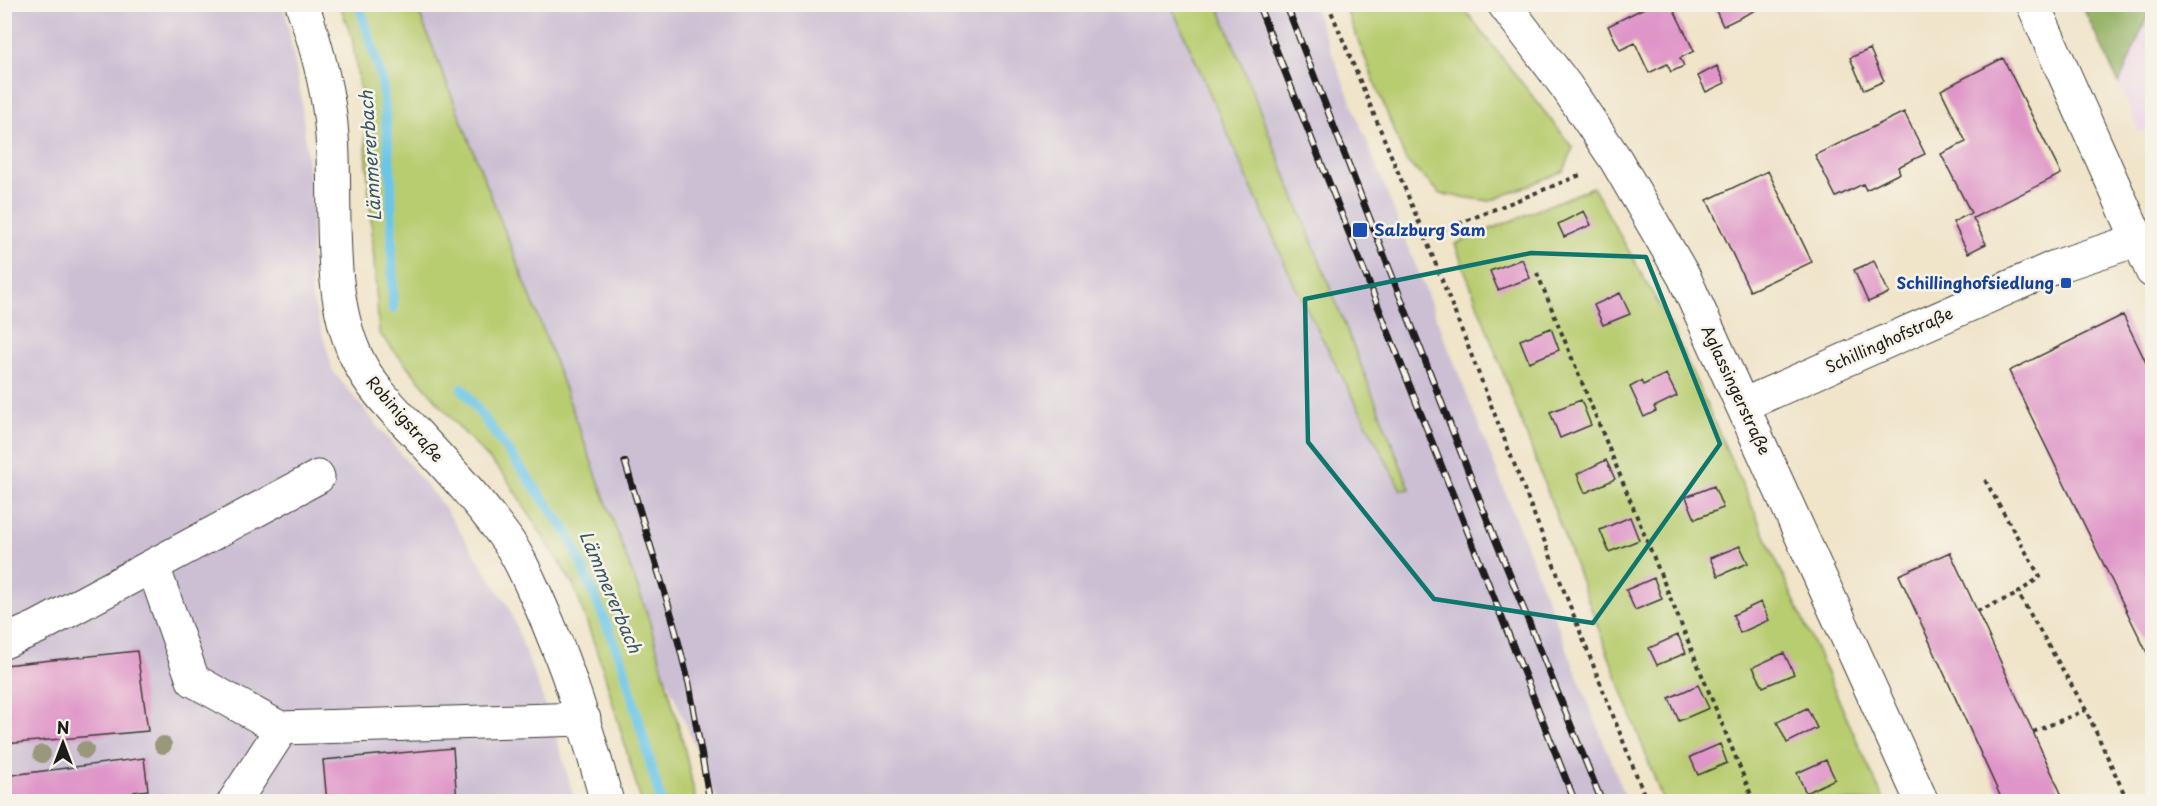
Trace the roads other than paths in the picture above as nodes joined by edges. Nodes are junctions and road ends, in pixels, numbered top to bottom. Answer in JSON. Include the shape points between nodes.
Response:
{"nodes":[{"id":1,"x":302,"y":4,"type":"edge"},
{"id":2,"x":2033,"y":4,"type":"edge"},
{"id":3,"x":1510,"y":6,"type":"edge"},
{"id":4,"x":2137,"y":240,"type":"junction"},
{"id":5,"x":2152,"y":271,"type":"edge"},
{"id":6,"x":1743,"y":405,"type":"junction"},
{"id":7,"x":318,"y":477,"type":"dead end"},
{"id":8,"x":153,"y":566,"type":"junction"},
{"id":9,"x":4,"y":642,"type":"edge"},
{"id":10,"x":584,"y":719,"type":"junction"},
{"id":11,"x":282,"y":728,"type":"junction"},
{"id":12,"x":234,"y":801,"type":"edge"},
{"id":13,"x":607,"y":801,"type":"edge"},
{"id":14,"x":1922,"y":801,"type":"edge"}],
"edges":[{"from":1,"to":10,"type":"street","name":"Robinigstraße","via":[[325,84],[332,135],[342,315],[355,355],[373,387],[504,534],[555,637]]},
{"from":2,"to":4,"type":"street"},
{"from":3,"to":6,"type":"street","name":"Aglassingerstraße","via":[[1616,160],[1684,277]]},
{"from":4,"to":5,"type":"street"},
{"from":4,"to":6,"type":"street","name":"Schillinghofstraße","via":[[2055,267]]},
{"from":6,"to":14,"type":"street","name":"Aglassingerstraße"},
{"from":7,"to":8,"type":"street"},
{"from":8,"to":9,"type":"street"},
{"from":8,"to":11,"type":"street","via":[[193,680]]},
{"from":10,"to":11,"type":"street"},
{"from":10,"to":13,"type":"street","name":"Robinigstraße"},
{"from":11,"to":12,"type":"street"}]}
